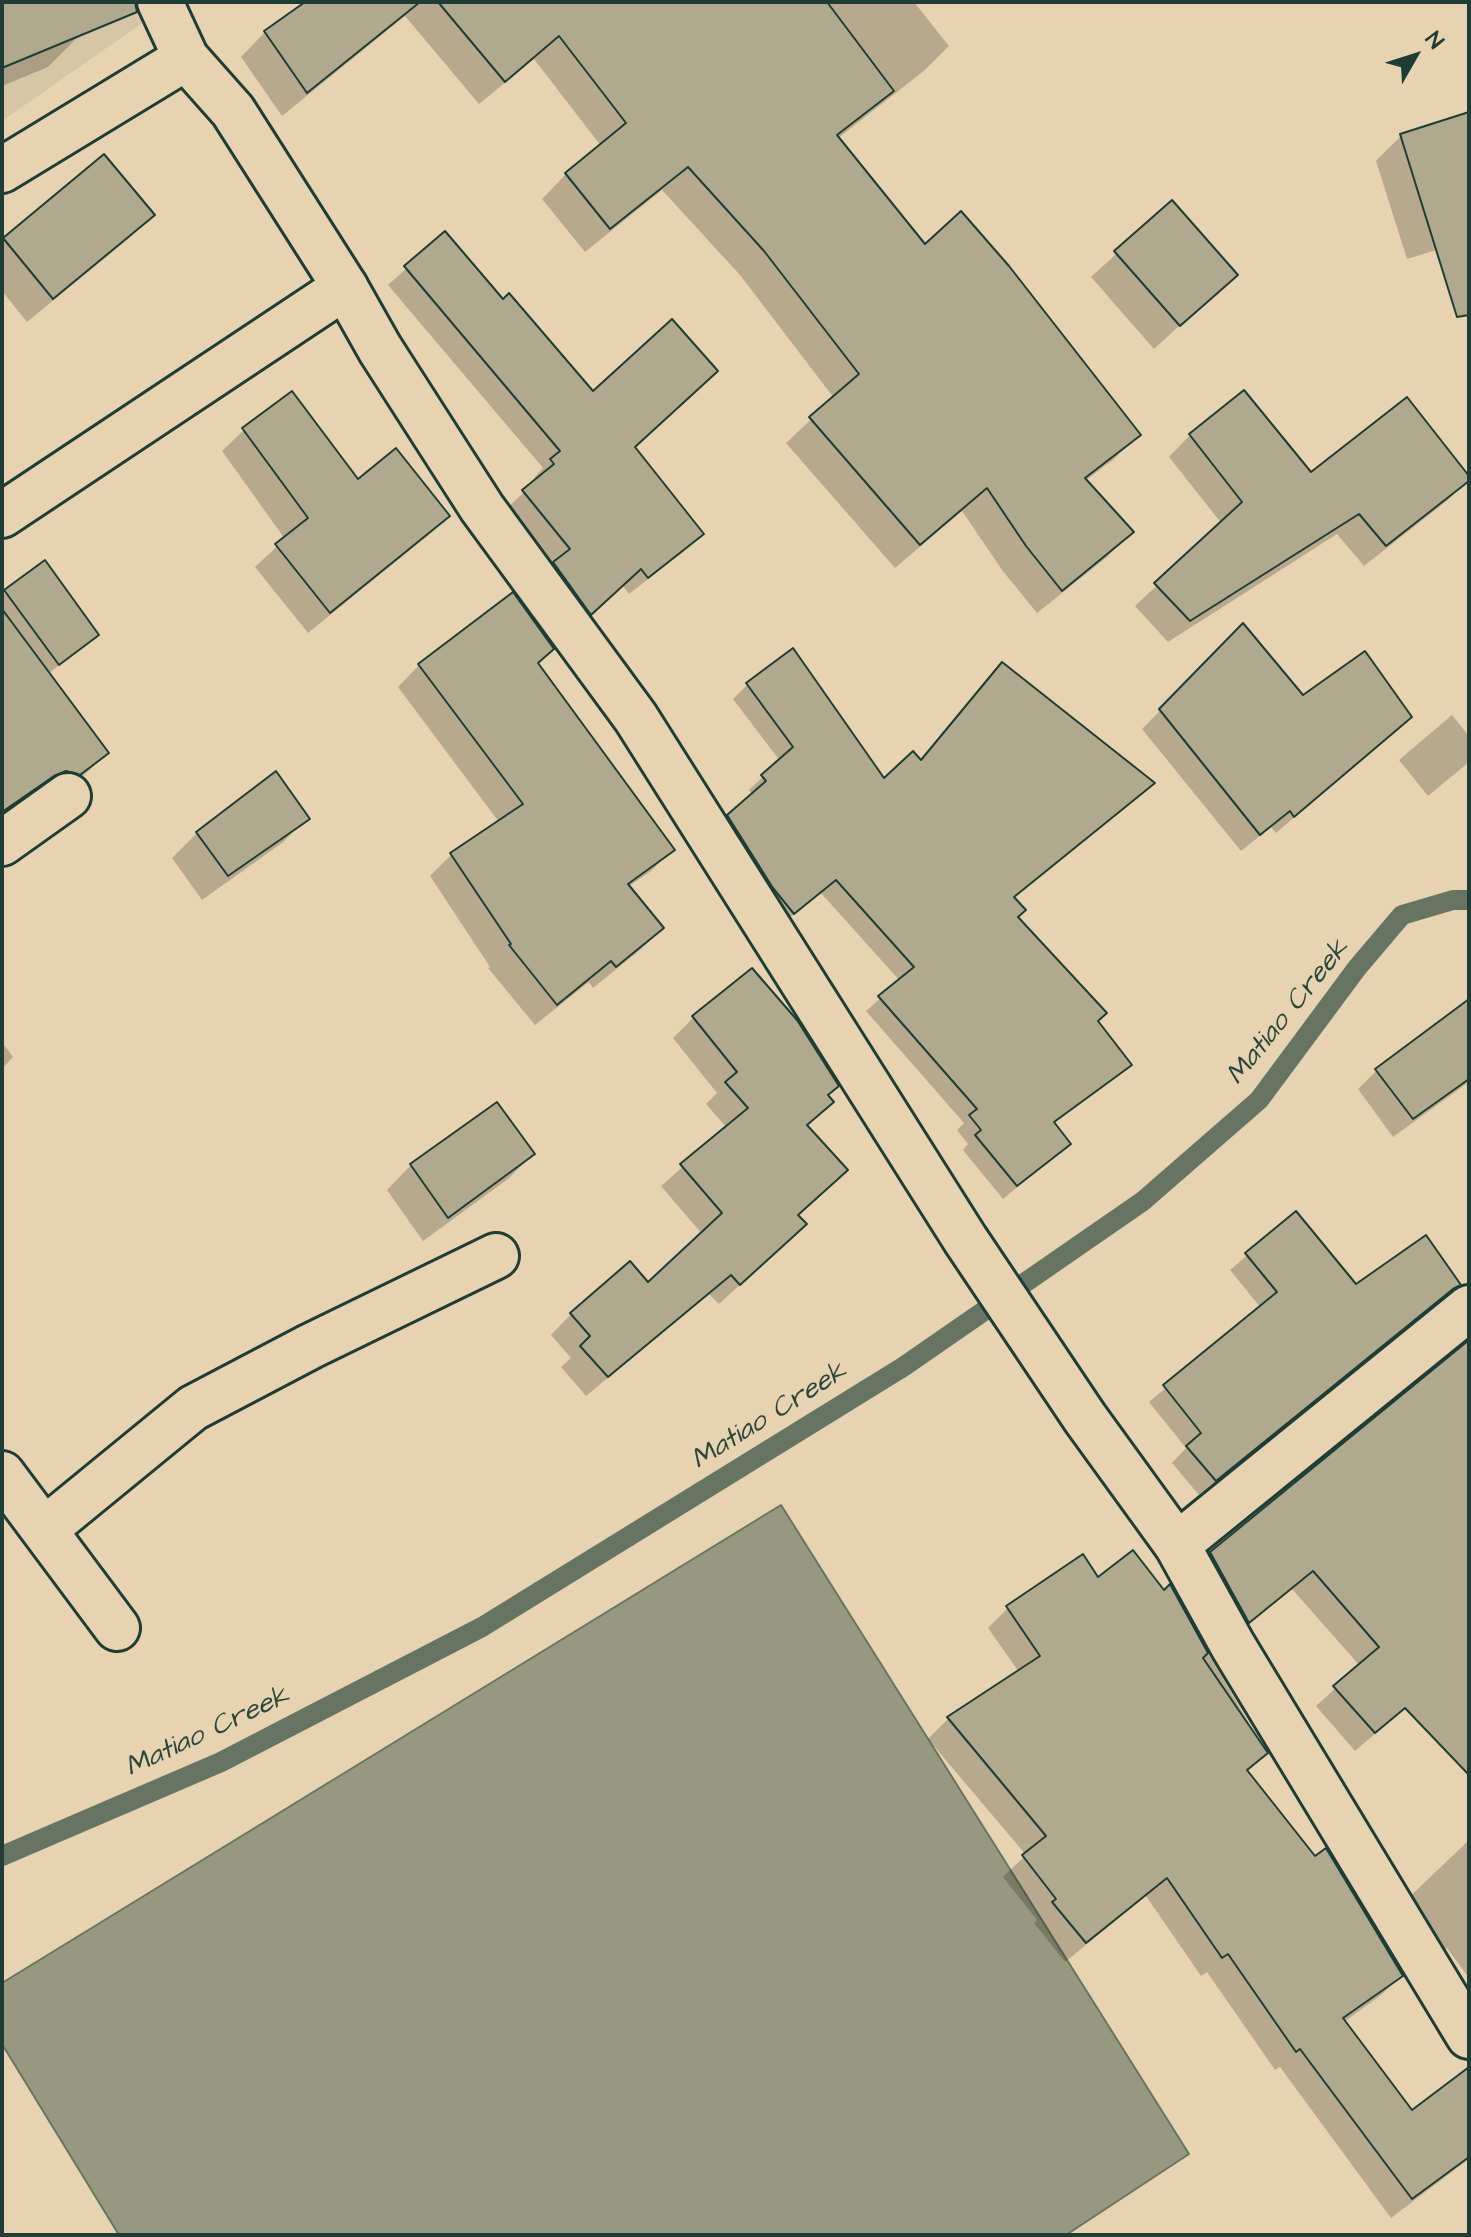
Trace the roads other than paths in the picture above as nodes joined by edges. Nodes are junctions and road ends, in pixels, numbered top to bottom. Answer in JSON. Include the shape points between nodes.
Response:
{"nodes":[{"id":1,"x":160,"y":2,"type":"edge"},
{"id":2,"x":186,"y":58,"type":"junction"},
{"id":3,"x":2,"y":170,"type":"edge"},
{"id":4,"x":345,"y":287,"type":"junction"},
{"id":5,"x":2,"y":515,"type":"edge"},
{"id":6,"x":68,"y":796,"type":"dead end"},
{"id":7,"x":2,"y":843,"type":"edge"},
{"id":8,"x":496,"y":1256,"type":"dead end"},
{"id":9,"x":1469,"y":1308,"type":"edge"},
{"id":10,"x":2,"y":1474,"type":"edge"},
{"id":11,"x":44,"y":1530,"type":"junction"},
{"id":12,"x":1177,"y":1545,"type":"junction"},
{"id":13,"x":117,"y":1628,"type":"dead end"},
{"id":14,"x":1469,"y":2036,"type":"edge"}],
"edges":[{"from":1,"to":2,"type":"street"},
{"from":2,"to":3,"type":"street"},
{"from":2,"to":4,"type":"street","via":[[233,111]]},
{"from":4,"to":5,"type":"street"},
{"from":4,"to":12,"type":"street","via":[[482,508],[636,718],[965,1239]]},
{"from":6,"to":7,"type":"street"},
{"from":8,"to":11,"type":"street","via":[[193,1408]]},
{"from":9,"to":12,"type":"street"},
{"from":10,"to":11,"type":"street"},
{"from":11,"to":13,"type":"street"},
{"from":12,"to":14,"type":"street"}]}
